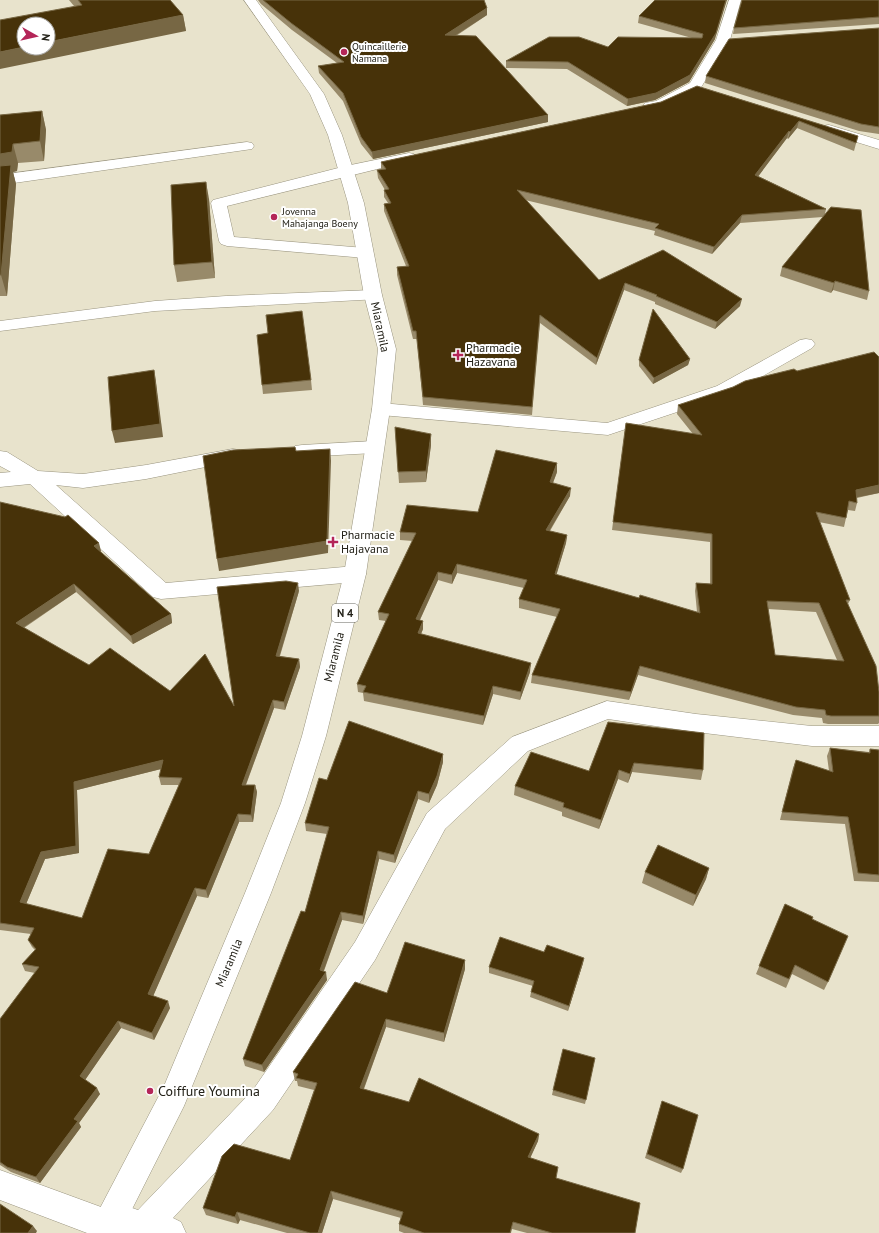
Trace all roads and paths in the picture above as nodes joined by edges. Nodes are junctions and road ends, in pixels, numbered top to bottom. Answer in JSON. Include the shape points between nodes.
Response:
{"nodes":[{"id":1,"x":250,"y":0,"type":"edge"},
{"id":2,"x":735,"y":0,"type":"edge"},
{"id":3,"x":739,"y":39,"type":"edge"},
{"id":4,"x":723,"y":40,"type":"junction"},
{"id":5,"x":695,"y":86,"type":"junction"},
{"id":6,"x":710,"y":90,"type":"edge"},
{"id":7,"x":637,"y":109,"type":"edge"},
{"id":8,"x":819,"y":126,"type":"edge"},
{"id":9,"x":879,"y":145,"type":"edge"},
{"id":10,"x":247,"y":146,"type":"dead end"},
{"id":11,"x":422,"y":154,"type":"edge"},
{"id":12,"x":346,"y":171,"type":"junction"},
{"id":13,"x":0,"y":180,"type":"edge"},
{"id":14,"x":365,"y":253,"type":"junction"},
{"id":15,"x":373,"y":295,"type":"junction"},
{"id":16,"x":0,"y":326,"type":"edge"},
{"id":17,"x":806,"y":344,"type":"dead end"},
{"id":18,"x":381,"y":409,"type":"junction"},
{"id":19,"x":374,"y":447,"type":"junction"},
{"id":20,"x":281,"y":452,"type":"edge"},
{"id":21,"x":250,"y":454,"type":"edge"},
{"id":22,"x":0,"y":458,"type":"edge"},
{"id":23,"x":34,"y":477,"type":"junction"},
{"id":24,"x":0,"y":480,"type":"edge"},
{"id":25,"x":355,"y":574,"type":"junction"},
{"id":26,"x":879,"y":736,"type":"edge"},
{"id":27,"x":0,"y":1186,"type":"edge"},
{"id":28,"x":108,"y":1225,"type":"edge"},
{"id":29,"x":156,"y":1230,"type":"edge"}],
"edges":[{"from":1,"to":12,"type":"street","name":"Miaramila","number":"N 4","via":[[317,94],[335,135]]},
{"from":2,"to":4,"type":"street"},
{"from":3,"to":4,"type":"street"},
{"from":4,"to":5,"type":"street"},
{"from":5,"to":6,"type":"street"},
{"from":5,"to":7,"type":"street","via":[[660,104]]},
{"from":8,"to":9,"type":"street"},
{"from":10,"to":13,"type":"street"},
{"from":11,"to":12,"type":"street"},
{"from":12,"to":14,"type":"street","name":"Miaramila","number":"N 4","via":[[356,203]]},
{"from":12,"to":14,"type":"street","via":[[219,203],[227,241]]},
{"from":14,"to":15,"type":"street","name":"Miaramila","number":"N 4"},
{"from":15,"to":16,"type":"street","via":[[155,306]]},
{"from":15,"to":18,"type":"street","name":"Miaramila","number":"N 4","via":[[388,349]]},
{"from":17,"to":18,"type":"street","via":[[724,390],[608,429]]},
{"from":18,"to":19,"type":"street","name":"Miaramila","number":"N 4"},
{"from":19,"to":20,"type":"street"},
{"from":19,"to":25,"type":"street","name":"Miaramila","number":"N 4"},
{"from":21,"to":23,"type":"street","via":[[235,454],[146,472],[83,481]]},
{"from":22,"to":23,"type":"street"},
{"from":23,"to":24,"type":"street"},
{"from":23,"to":25,"type":"street","via":[[160,591]]},
{"from":25,"to":28,"type":"street","name":"Miaramila","number":"N 4","via":[[314,736],[293,804],[174,1096]]},
{"from":26,"to":29,"type":"street","via":[[812,736],[607,710],[520,744],[436,821],[365,951],[263,1100]]},
{"from":27,"to":28,"type":"street"},
{"from":28,"to":29,"type":"street"}]}
